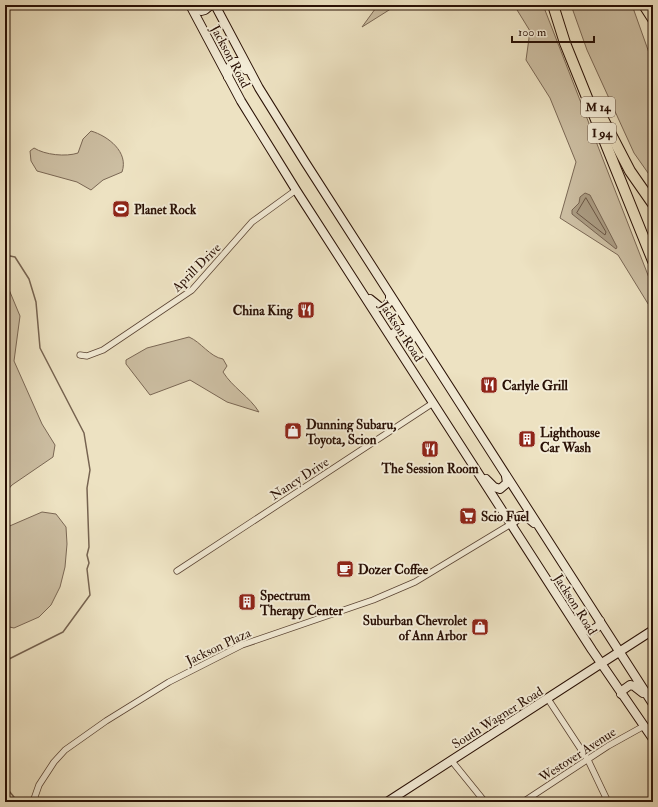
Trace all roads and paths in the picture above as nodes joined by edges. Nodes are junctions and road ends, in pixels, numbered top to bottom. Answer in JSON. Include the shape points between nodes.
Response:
{"nodes":[{"id":1,"x":192,"y":5,"type":"edge"},
{"id":2,"x":211,"y":5,"type":"edge"},
{"id":3,"x":215,"y":5,"type":"edge"},
{"id":4,"x":554,"y":5,"type":"edge"},
{"id":5,"x":644,"y":5,"type":"edge"},
{"id":6,"x":653,"y":19,"type":"edge"},
{"id":7,"x":228,"y":77,"type":"junction"},
{"id":8,"x":259,"y":88,"type":"junction"},
{"id":9,"x":296,"y":190,"type":"junction"},
{"id":10,"x":653,"y":204,"type":"edge"},
{"id":11,"x":653,"y":261,"type":"edge"},
{"id":12,"x":361,"y":290,"type":"junction"},
{"id":13,"x":390,"y":296,"type":"junction"},
{"id":14,"x":391,"y":335,"type":"junction"},
{"id":15,"x":422,"y":345,"type":"junction"},
{"id":16,"x":80,"y":355,"type":"dead end"},
{"id":17,"x":433,"y":403,"type":"junction"},
{"id":18,"x":476,"y":469,"type":"junction"},
{"id":19,"x":506,"y":476,"type":"junction"},
{"id":20,"x":511,"y":524,"type":"junction"},
{"id":21,"x":544,"y":534,"type":"junction"},
{"id":22,"x":177,"y":571,"type":"dead end"},
{"id":23,"x":564,"y":606,"type":"junction"},
{"id":24,"x":600,"y":621,"type":"junction"},
{"id":25,"x":653,"y":630,"type":"edge"},
{"id":26,"x":620,"y":652,"type":"junction"},
{"id":27,"x":601,"y":664,"type":"junction"},
{"id":28,"x":621,"y":694,"type":"junction"},
{"id":29,"x":548,"y":699,"type":"junction"},
{"id":30,"x":653,"y":704,"type":"edge"},
{"id":31,"x":644,"y":726,"type":"junction"},
{"id":32,"x":653,"y":739,"type":"edge"},
{"id":33,"x":451,"y":760,"type":"junction"},
{"id":34,"x":588,"y":760,"type":"junction"},
{"id":35,"x":32,"y":802,"type":"edge"},
{"id":36,"x":387,"y":802,"type":"edge"},
{"id":37,"x":485,"y":802,"type":"edge"},
{"id":38,"x":523,"y":802,"type":"edge"},
{"id":39,"x":608,"y":802,"type":"edge"}],
"edges":[{"from":1,"to":2,"type":"main road","via":[[201,11]]},
{"from":1,"to":7,"type":"main road","name":"Jackson Road"},
{"from":3,"to":8,"type":"main road","name":"Jackson Road"},
{"from":4,"to":10,"type":"highway","number":"M 14","via":[[614,143]]},
{"from":4,"to":11,"type":"highway","number":"I 94","via":[[565,42]]},
{"from":5,"to":6,"type":"highway"},
{"from":7,"to":8,"type":"main road","via":[[230,64],[239,62]]},
{"from":7,"to":9,"type":"main road","name":"Jackson Road"},
{"from":8,"to":13,"type":"main road","name":"Jackson Road"},
{"from":9,"to":12,"type":"main road","name":"Jackson Road"},
{"from":9,"to":16,"type":"street","name":"Aprill Drive","via":[[252,222],[192,290],[103,350],[87,356]]},
{"from":12,"to":13,"type":"main road","via":[[380,307],[388,304]]},
{"from":12,"to":14,"type":"main road","name":"Jackson Road"},
{"from":13,"to":15,"type":"main road","name":"Jackson Road"},
{"from":14,"to":15,"type":"main road","via":[[405,329]]},
{"from":14,"to":17,"type":"main road","name":"Jackson Road"},
{"from":15,"to":19,"type":"main road","name":"Jackson Road"},
{"from":17,"to":18,"type":"main road","name":"Jackson Road"},
{"from":17,"to":22,"type":"street","name":"Nancy Drive"},
{"from":18,"to":19,"type":"main road","via":[[497,489],[505,486]]},
{"from":18,"to":20,"type":"main road","name":"Jackson Road"},
{"from":19,"to":21,"type":"main road","name":"Jackson Road"},
{"from":20,"to":21,"type":"main road","via":[[516,517],[526,516]]},
{"from":20,"to":23,"type":"main road","name":"Jackson Road"},
{"from":20,"to":35,"type":"street","name":"Jackson Plaza","via":[[408,585],[373,600],[257,639],[170,682],[106,721],[65,750],[39,785]]},
{"from":21,"to":24,"type":"main road","name":"Jackson Road"},
{"from":23,"to":24,"type":"main road","via":[[587,630],[595,629]]},
{"from":23,"to":27,"type":"main road","name":"Jackson Road"},
{"from":24,"to":26,"type":"main road","name":"Jackson Road"},
{"from":25,"to":26,"type":"main road","name":"South Wagner Road"},
{"from":26,"to":27,"type":"main road","name":"South Wagner Road"},
{"from":26,"to":30,"type":"main road","name":"Jackson Road"},
{"from":27,"to":28,"type":"main road","name":"Jackson Road"},
{"from":27,"to":29,"type":"main road","name":"South Wagner Road"},
{"from":28,"to":30,"type":"main road","via":[[626,687],[634,686]]},
{"from":28,"to":31,"type":"main road","name":"Jackson Road"},
{"from":29,"to":33,"type":"main road","name":"South Wagner Road"},
{"from":29,"to":34,"type":"street"},
{"from":31,"to":32,"type":"main road","name":"Jackson Road"},
{"from":31,"to":34,"type":"street","name":"Westover Avenue"},
{"from":33,"to":36,"type":"main road","name":"South Wagner Road"},
{"from":33,"to":37,"type":"street"},
{"from":34,"to":38,"type":"street","name":"Westover Avenue"},
{"from":34,"to":39,"type":"street"}]}
